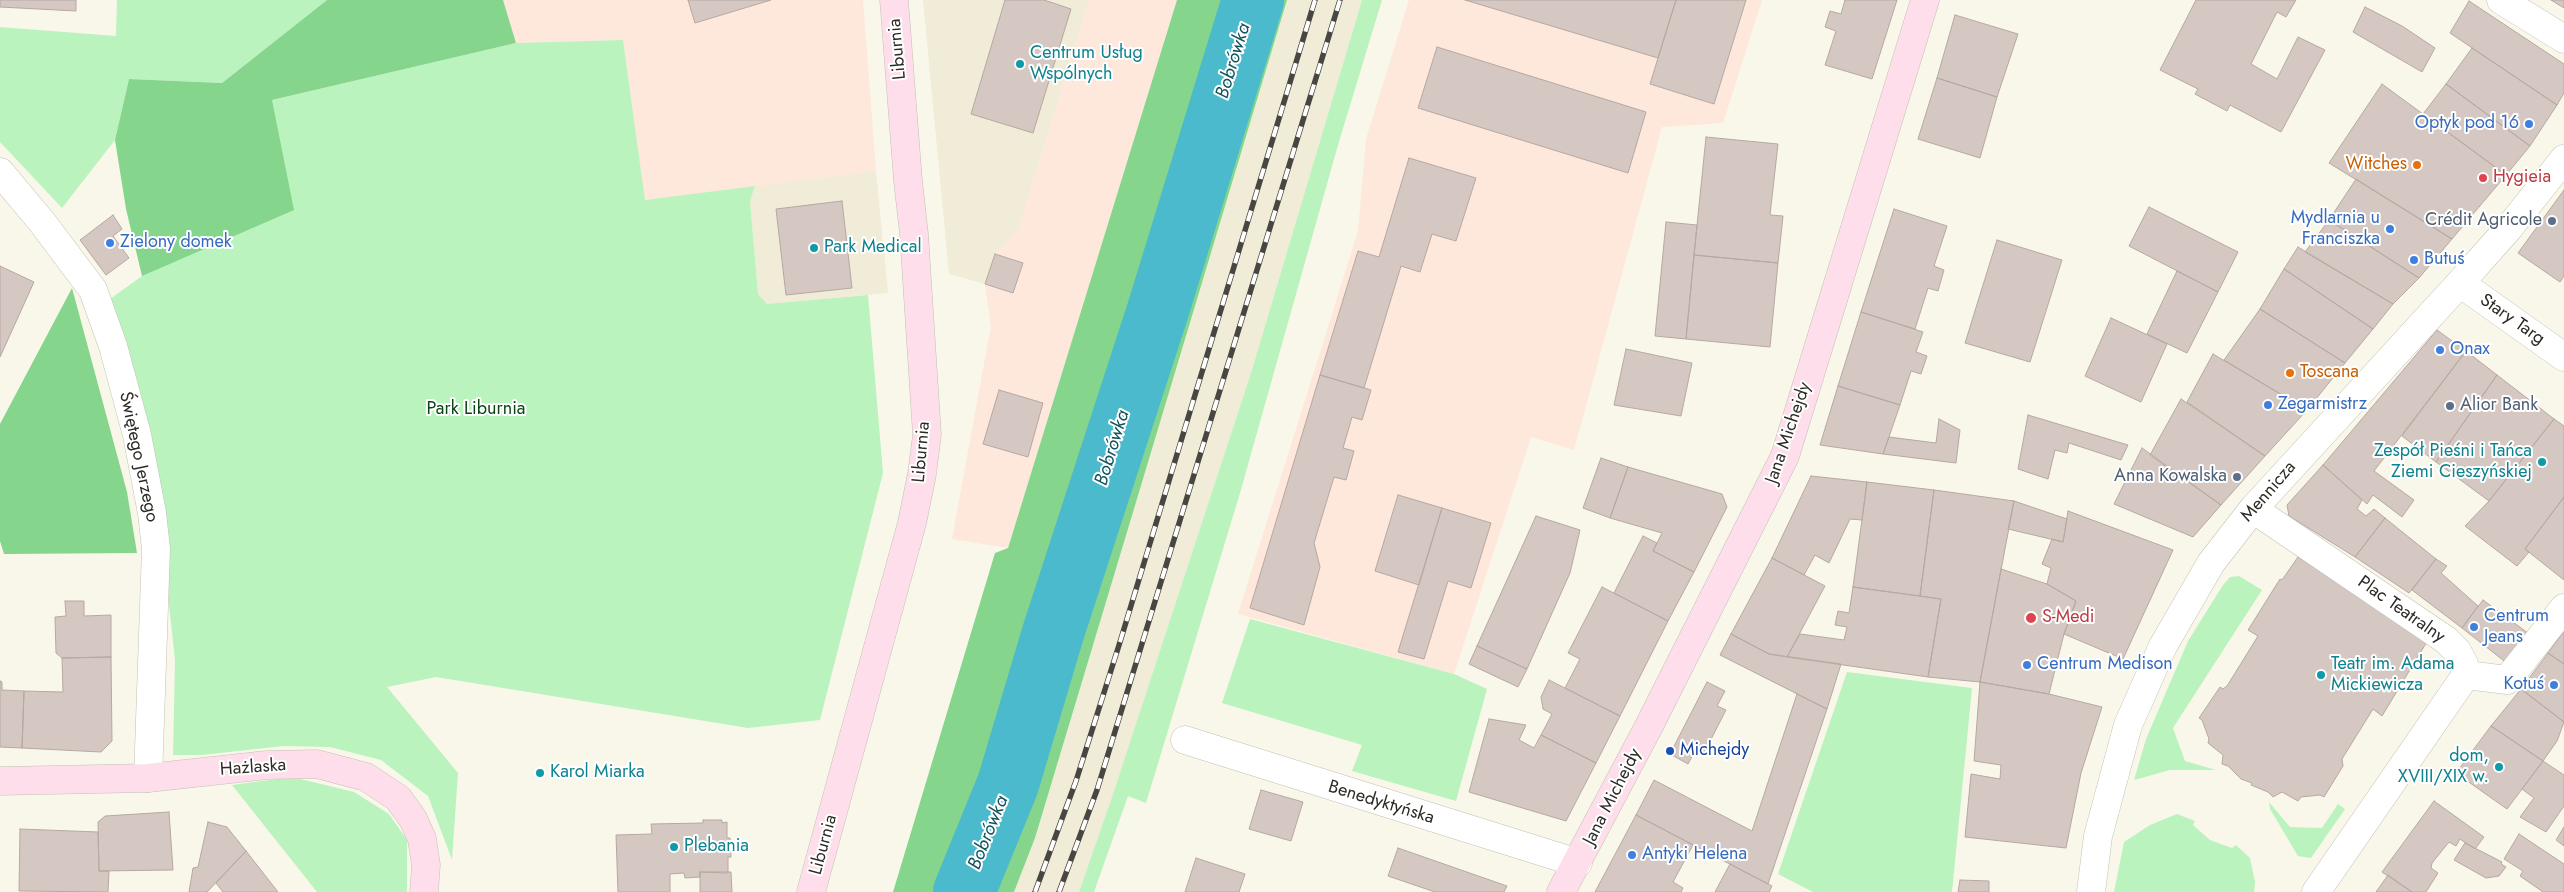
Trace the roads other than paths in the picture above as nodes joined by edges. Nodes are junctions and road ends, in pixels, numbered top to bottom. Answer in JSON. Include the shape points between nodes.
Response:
{"nodes":[{"id":1,"x":894,"y":0,"type":"edge"},
{"id":2,"x":1925,"y":0,"type":"edge"},
{"id":3,"x":2501,"y":0,"type":"edge"},
{"id":4,"x":2564,"y":39,"type":"edge"},
{"id":5,"x":2564,"y":159,"type":"edge"},
{"id":6,"x":0,"y":172,"type":"edge"},
{"id":7,"x":2460,"y":284,"type":"junction"},
{"id":8,"x":2564,"y":357,"type":"edge"},
{"id":9,"x":2252,"y":509,"type":"junction"},
{"id":10,"x":2564,"y":608,"type":"edge"},
{"id":11,"x":2466,"y":675,"type":"junction"},
{"id":12,"x":1185,"y":740,"type":"dead end"},
{"id":13,"x":148,"y":778,"type":"junction"},
{"id":14,"x":0,"y":781,"type":"edge"},
{"id":15,"x":1578,"y":863,"type":"junction"},
{"id":16,"x":424,"y":892,"type":"edge"},
{"id":17,"x":811,"y":892,"type":"edge"},
{"id":18,"x":1561,"y":892,"type":"edge"},
{"id":19,"x":2091,"y":892,"type":"edge"},
{"id":20,"x":2316,"y":892,"type":"edge"}],
"edges":[{"from":1,"to":17,"type":"street","name":"Liburnia","via":[[927,435],[912,522]]},
{"from":2,"to":15,"type":"street","name":"Jana Michejdy","via":[[1785,456]]},
{"from":3,"to":4,"type":"street"},
{"from":5,"to":7,"type":"street","name":"Mennicza"},
{"from":6,"to":13,"type":"street","name":"Świętego Jerzego","via":[[93,290],[113,346],[137,435],[156,549]]},
{"from":7,"to":8,"type":"street","name":"Stary Targ"},
{"from":7,"to":9,"type":"street","name":"Mennicza"},
{"from":9,"to":11,"type":"street","name":"Plac Teatralny","via":[[2446,640],[2458,651]]},
{"from":9,"to":19,"type":"street","name":"Mennicza","via":[[2203,576],[2163,646],[2128,725],[2098,836]]},
{"from":10,"to":11,"type":"street","via":[[2507,680]]},
{"from":11,"to":20,"type":"street"},
{"from":12,"to":15,"type":"street","name":"Benedyktyńska"},
{"from":13,"to":14,"type":"street","name":"Hażlaska"},
{"from":13,"to":16,"type":"street","name":"Hażlaska","via":[[267,765],[317,764],[366,776],[398,798],[413,819],[422,839],[426,865]]},
{"from":15,"to":18,"type":"street","name":"Jana Michejdy"}]}
